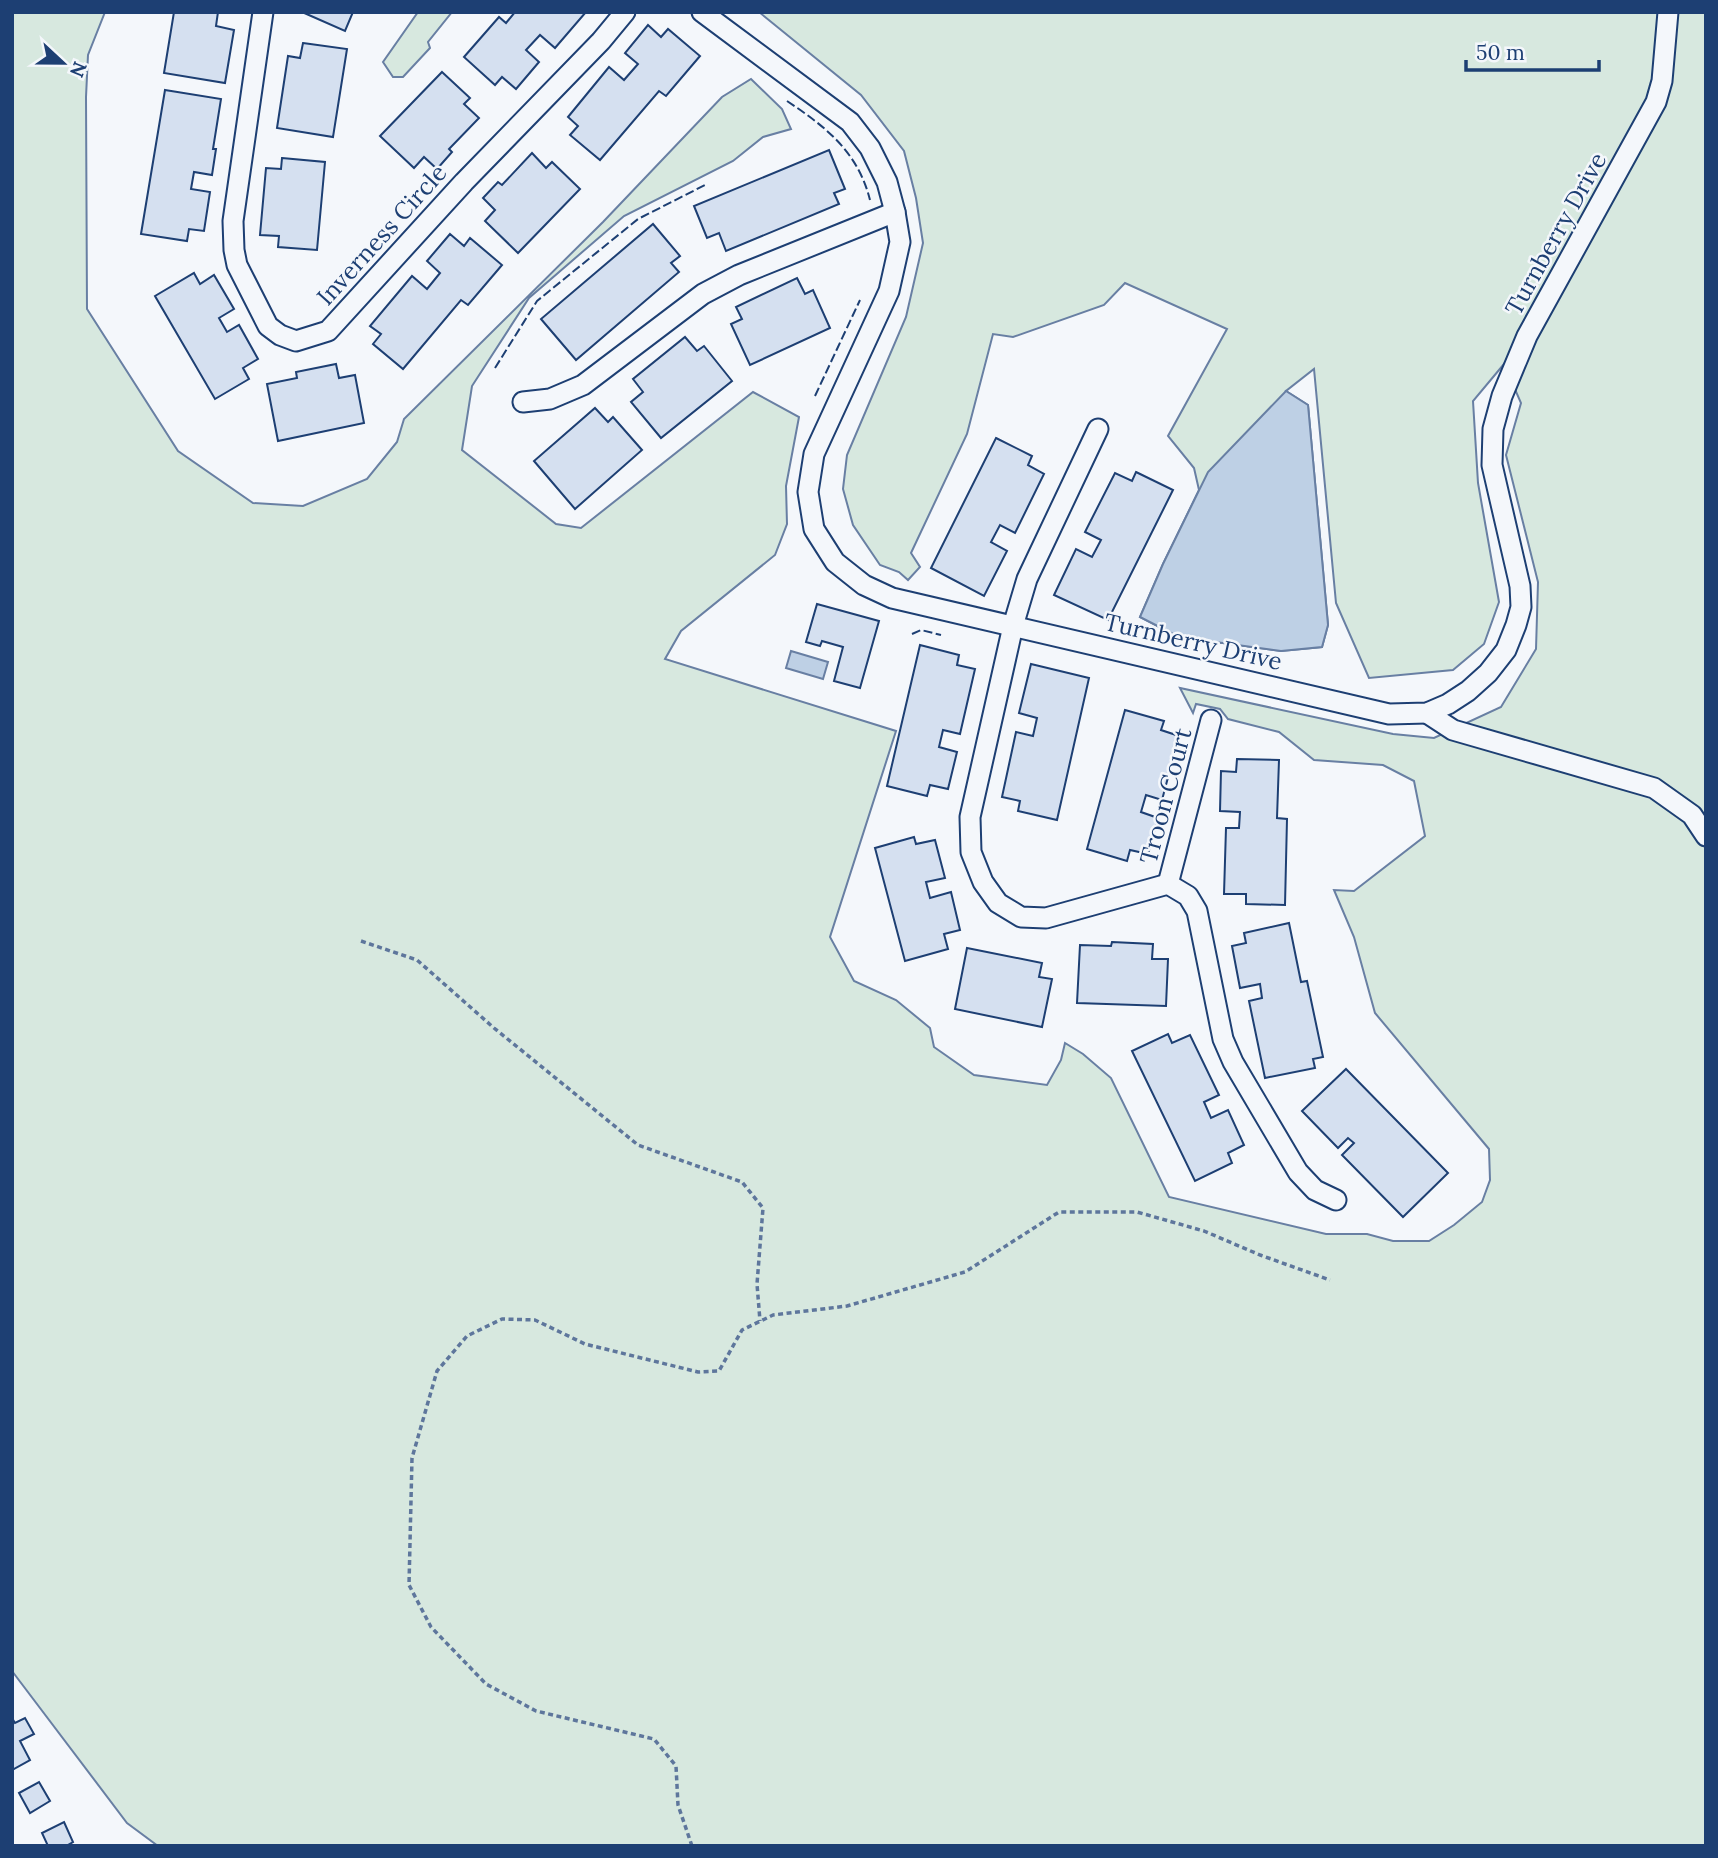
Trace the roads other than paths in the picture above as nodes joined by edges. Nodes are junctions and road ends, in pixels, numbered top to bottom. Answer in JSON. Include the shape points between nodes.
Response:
{"nodes":[{"id":1,"x":263,"y":12,"type":"edge"},
{"id":2,"x":625,"y":12,"type":"edge"},
{"id":3,"x":702,"y":12,"type":"edge"},
{"id":4,"x":1668,"y":12,"type":"edge"},
{"id":5,"x":895,"y":212,"type":"junction"},
{"id":6,"x":523,"y":402,"type":"dead end"},
{"id":7,"x":1098,"y":429,"type":"dead end"},
{"id":8,"x":1013,"y":626,"type":"junction"},
{"id":9,"x":1427,"y":713,"type":"junction"},
{"id":10,"x":1211,"y":720,"type":"dead end"},
{"id":11,"x":1706,"y":836,"type":"edge"},
{"id":12,"x":1168,"y":884,"type":"junction"},
{"id":13,"x":1336,"y":1200,"type":"dead end"}],
"edges":[{"from":1,"to":2,"type":"street","name":"Inverness Circle","via":[[233,221],[234,250],[268,326],[296,341],[328,331]]},
{"from":3,"to":5,"type":"street","name":"Turnberry Drive","via":[[850,122],[870,148]]},
{"from":4,"to":9,"type":"street","name":"Turnberry Drive","via":[[1656,102],[1527,337],[1493,429],[1492,464],[1520,586],[1516,625],[1506,650],[1488,673],[1468,691]]},
{"from":5,"to":6,"type":"street","via":[[739,275],[703,294],[569,393]]},
{"from":5,"to":8,"type":"street","name":"Turnberry Drive","via":[[900,242],[889,290],[814,454],[808,492],[814,529],[835,562],[864,585],[892,598]]},
{"from":7,"to":8,"type":"street","via":[[1027,579]]},
{"from":8,"to":9,"type":"street","name":"Turnberry Drive","via":[[1389,714]]},
{"from":8,"to":12,"type":"street","via":[[970,817],[971,852],[983,881],[998,903],[1021,917],[1046,918]]},
{"from":9,"to":11,"type":"street","via":[[1453,730],[1654,788],[1692,815]]},
{"from":10,"to":12,"type":"street","name":"Troon Court"},
{"from":12,"to":13,"type":"street","via":[[1188,896],[1197,911],[1223,1039],[1233,1062],[1298,1172],[1315,1190]]}]}
